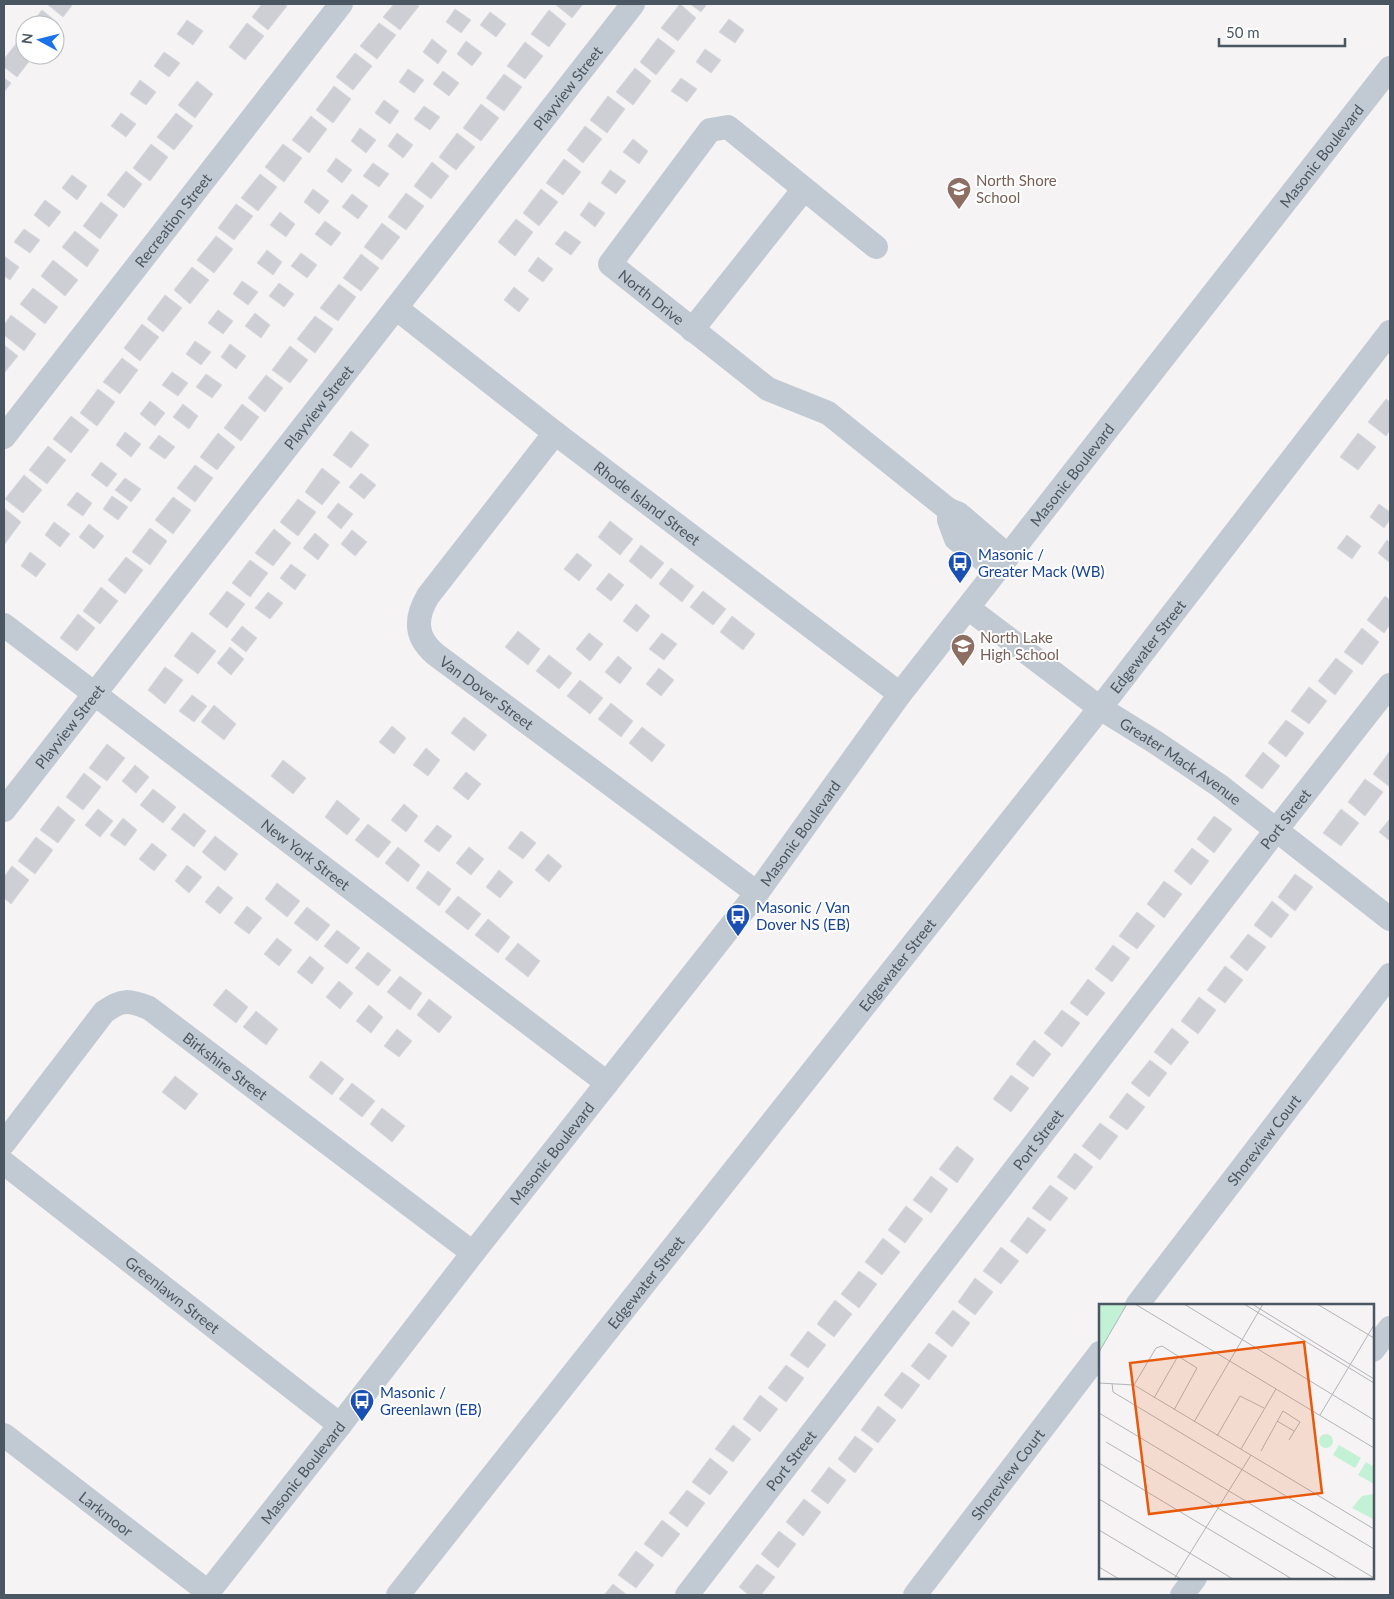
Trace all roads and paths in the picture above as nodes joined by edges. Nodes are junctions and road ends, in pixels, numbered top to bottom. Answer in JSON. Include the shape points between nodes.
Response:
{"nodes":[{"id":1,"x":342,"y":4,"type":"edge"},
{"id":2,"x":633,"y":4,"type":"edge"},
{"id":3,"x":1390,"y":68,"type":"edge"},
{"id":4,"x":804,"y":189,"type":"junction"},
{"id":5,"x":876,"y":247,"type":"dead end"},
{"id":6,"x":396,"y":308,"type":"junction"},
{"id":7,"x":692,"y":330,"type":"junction"},
{"id":8,"x":1390,"y":332,"type":"edge"},
{"id":9,"x":555,"y":433,"type":"junction"},
{"id":10,"x":4,"y":437,"type":"edge"},
{"id":11,"x":1002,"y":563,"type":"junction"},
{"id":12,"x":968,"y":608,"type":"junction"},
{"id":13,"x":4,"y":626,"type":"edge"},
{"id":14,"x":1390,"y":685,"type":"edge"},
{"id":15,"x":900,"y":694,"type":"junction"},
{"id":16,"x":94,"y":695,"type":"junction"},
{"id":17,"x":1100,"y":708,"type":"junction"},
{"id":18,"x":4,"y":810,"type":"edge"},
{"id":19,"x":1277,"y":829,"type":"junction"},
{"id":20,"x":757,"y":893,"type":"junction"},
{"id":21,"x":1390,"y":918,"type":"edge"},
{"id":22,"x":1390,"y":974,"type":"edge"},
{"id":23,"x":607,"y":1083,"type":"junction"},
{"id":24,"x":4,"y":1144,"type":"edge"},
{"id":25,"x":4,"y":1164,"type":"edge"},
{"id":26,"x":473,"y":1253,"type":"junction"},
{"id":27,"x":1138,"y":1304,"type":"edge"},
{"id":28,"x":1390,"y":1328,"type":"edge"},
{"id":29,"x":1374,"y":1349,"type":"edge"},
{"id":30,"x":1099,"y":1354,"type":"edge"},
{"id":31,"x":340,"y":1425,"type":"junction"},
{"id":32,"x":4,"y":1435,"type":"edge"},
{"id":33,"x":1194,"y":1579,"type":"edge"},
{"id":34,"x":207,"y":1593,"type":"edge"},
{"id":35,"x":398,"y":1595,"type":"edge"},
{"id":36,"x":687,"y":1595,"type":"edge"},
{"id":37,"x":915,"y":1595,"type":"edge"},
{"id":38,"x":1182,"y":1595,"type":"edge"}],
"edges":[{"from":1,"to":10,"type":"street","name":"Recreation Street"},
{"from":2,"to":6,"type":"street","name":"Playview Street"},
{"from":3,"to":11,"type":"street","name":"Masonic Boulevard"},
{"from":4,"to":5,"type":"street","name":"North Drive"},
{"from":4,"to":7,"type":"street"},
{"from":4,"to":7,"type":"street","name":"North Drive","via":[[728,127],[710,130],[610,264]]},
{"from":6,"to":9,"type":"street","name":"Rhode Island Street"},
{"from":6,"to":16,"type":"street","name":"Playview Street"},
{"from":7,"to":11,"type":"street","name":"North Drive","via":[[768,390],[828,413],[949,510],[959,514]]},
{"from":8,"to":17,"type":"street","name":"Edgewater Street"},
{"from":9,"to":15,"type":"street","name":"Rhode Island Street"},
{"from":9,"to":20,"type":"street","name":"Van Dover Street","via":[[428,596],[419,625],[422,638],[435,654]]},
{"from":11,"to":12,"type":"street","name":"Masonic Boulevard"},
{"from":12,"to":15,"type":"street","name":"Masonic Boulevard"},
{"from":12,"to":17,"type":"street","name":"Greater Mack Avenue"},
{"from":13,"to":16,"type":"street","name":"New York Street"},
{"from":14,"to":19,"type":"street","name":"Port Street"},
{"from":15,"to":20,"type":"street","name":"Masonic Boulevard"},
{"from":16,"to":18,"type":"street","name":"Playview Street"},
{"from":16,"to":23,"type":"street","name":"New York Street"},
{"from":17,"to":19,"type":"street","name":"Greater Mack Avenue","via":[[1220,786]]},
{"from":17,"to":35,"type":"street","name":"Edgewater Street"},
{"from":19,"to":21,"type":"street","name":"Greater Mack Avenue"},
{"from":19,"to":36,"type":"street","name":"Port Street"},
{"from":20,"to":23,"type":"street","name":"Masonic Boulevard"},
{"from":22,"to":27,"type":"street","name":"Shoreview Court"},
{"from":23,"to":26,"type":"street","name":"Masonic Boulevard"},
{"from":24,"to":26,"type":"street","name":"Birkshire Street","via":[[104,1012],[124,1001],[137,1003],[149,1008]]},
{"from":25,"to":31,"type":"street","name":"Greenlawn Street"},
{"from":26,"to":31,"type":"street","name":"Masonic Boulevard"},
{"from":28,"to":29,"type":"street"},
{"from":30,"to":37,"type":"street","name":"Shoreview Court"},
{"from":31,"to":34,"type":"street","name":"Masonic Boulevard"},
{"from":32,"to":34,"type":"street","name":"Larkmoor"},
{"from":33,"to":38,"type":"street"}]}
